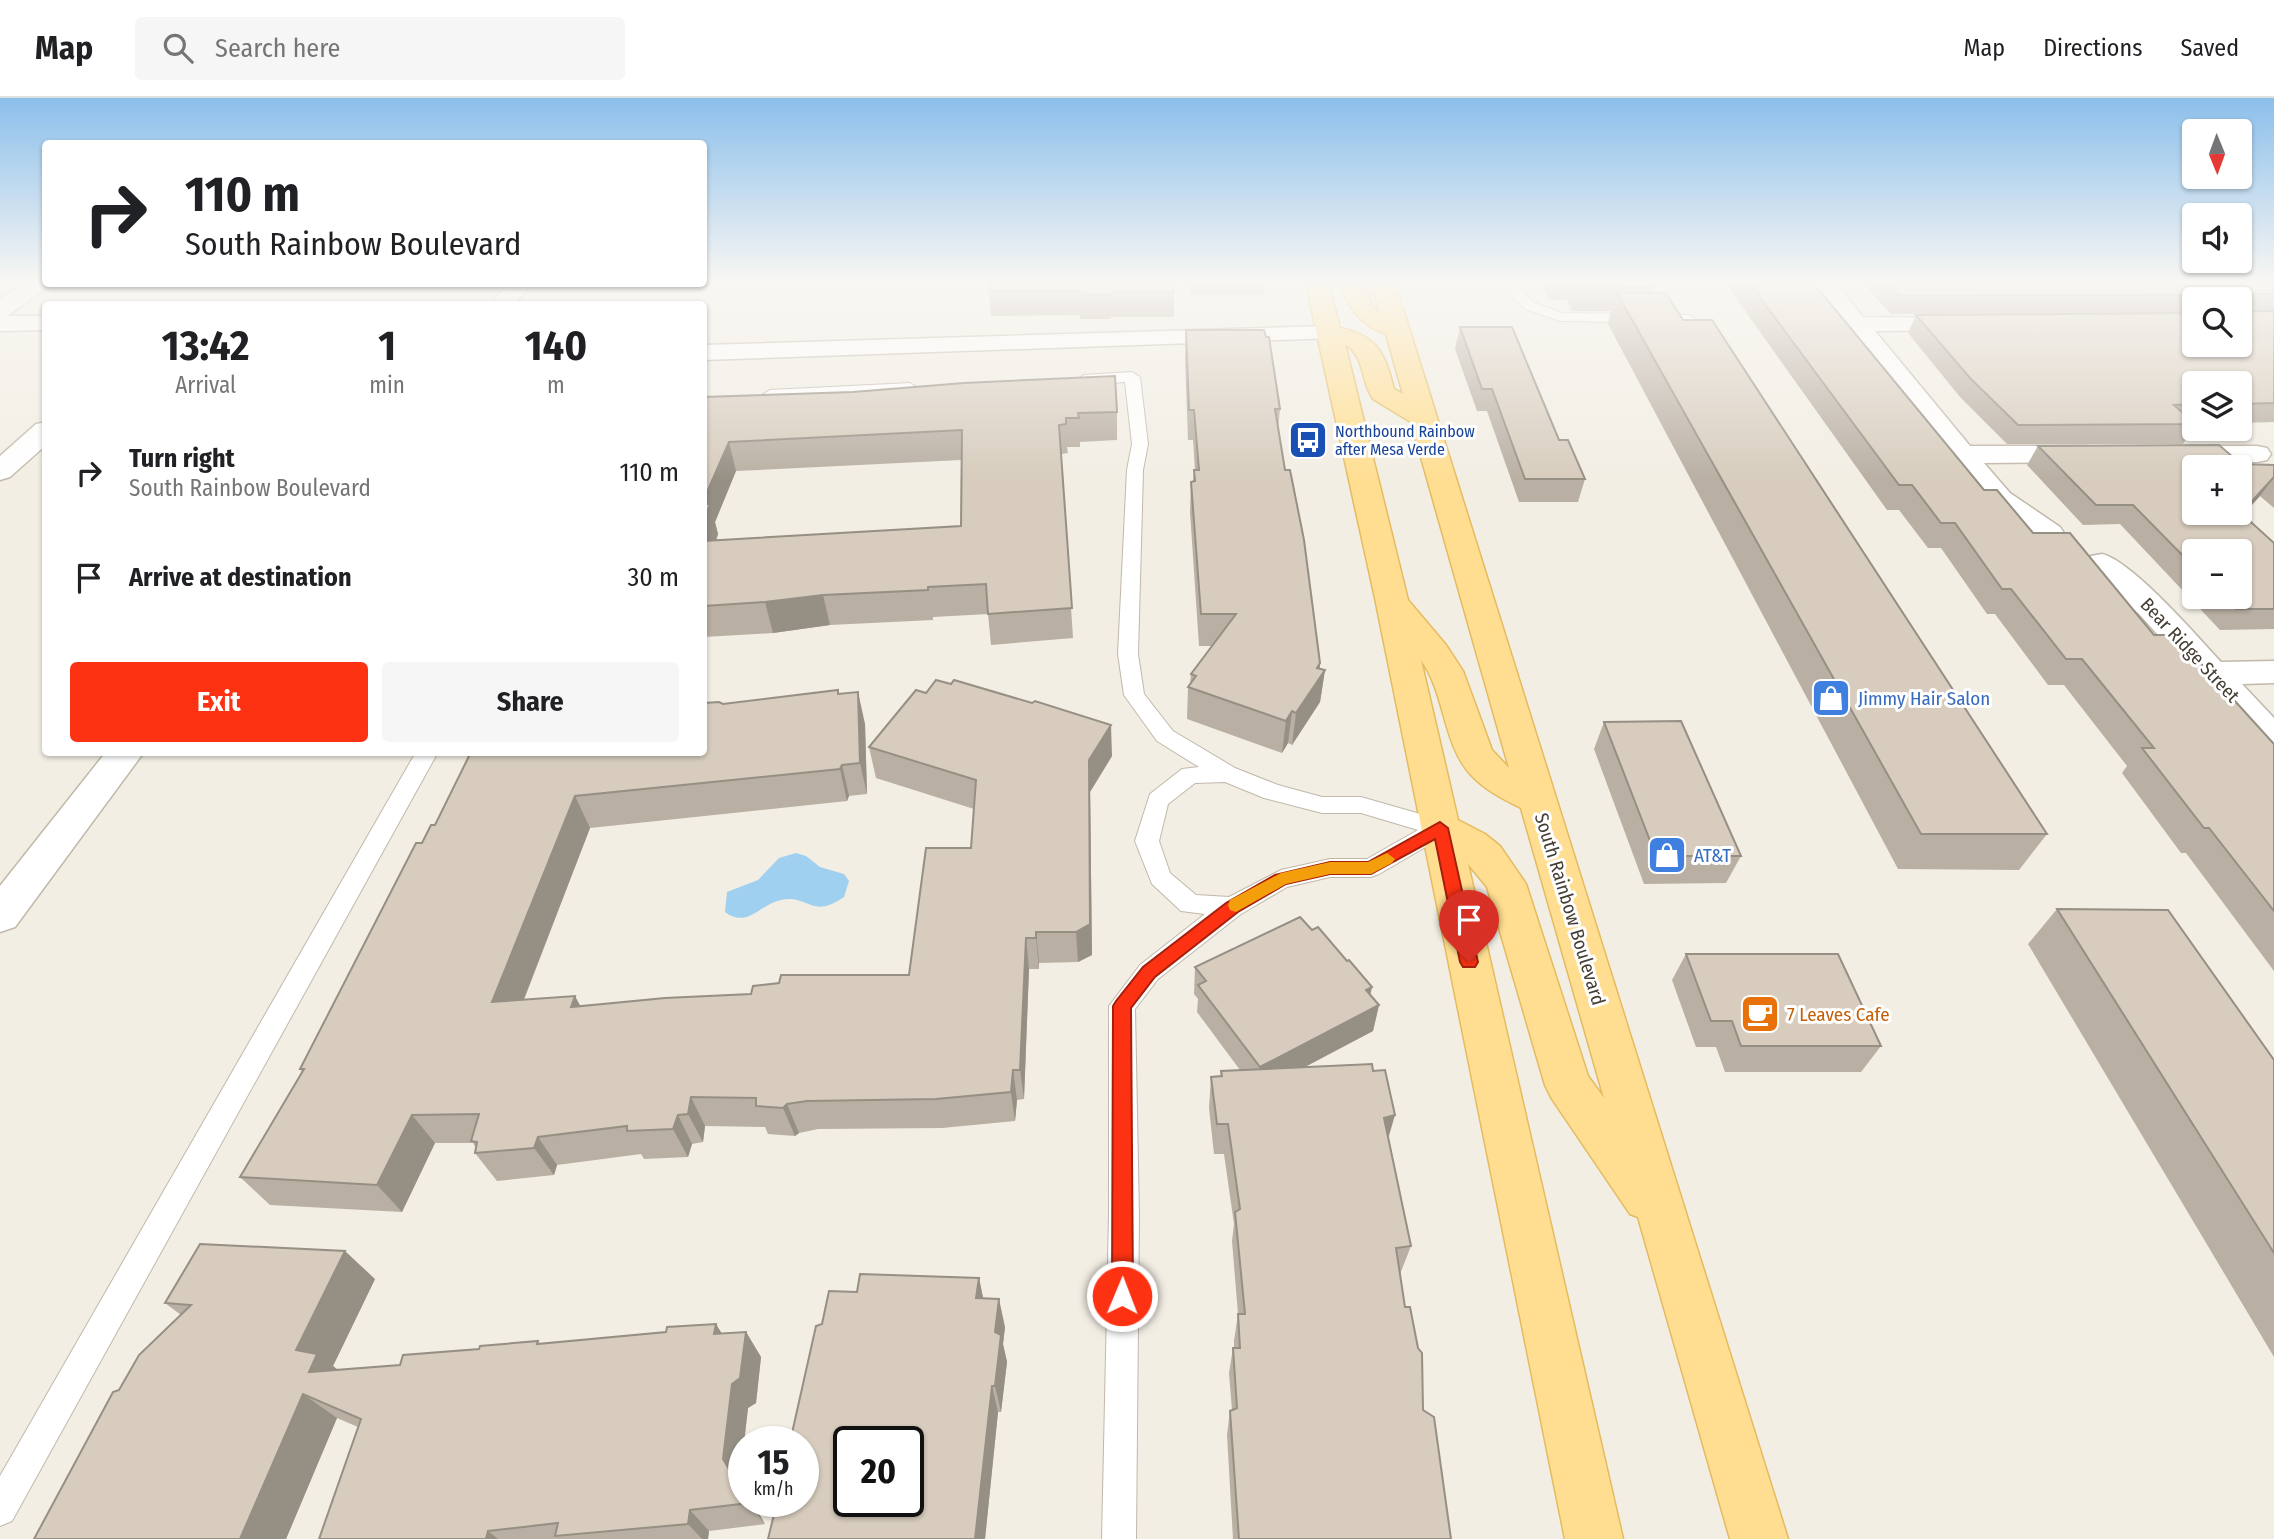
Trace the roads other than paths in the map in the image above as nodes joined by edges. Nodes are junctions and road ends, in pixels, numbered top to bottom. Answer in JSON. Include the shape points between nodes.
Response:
{"nodes":[{"id":1,"x":905,"y":347,"type":"edge"},
{"id":2,"x":1332,"y":347,"type":"edge"},
{"id":3,"x":1367,"y":347,"type":"edge"},
{"id":4,"x":1403,"y":347,"type":"edge"},
{"id":5,"x":1877,"y":347,"type":"edge"},
{"id":6,"x":707,"y":354,"type":"edge"},
{"id":7,"x":1063,"y":381,"type":"edge"},
{"id":8,"x":925,"y":388,"type":"edge"},
{"id":9,"x":759,"y":396,"type":"edge"},
{"id":10,"x":1425,"y":419,"type":"junction"},
{"id":11,"x":42,"y":434,"type":"edge"},
{"id":12,"x":2257,"y":454,"type":"dead end"},
{"id":13,"x":1964,"y":455,"type":"junction"},
{"id":14,"x":0,"y":471,"type":"edge"},
{"id":15,"x":2049,"y":533,"type":"edge"},
{"id":16,"x":2102,"y":563,"type":"dead end"},
{"id":17,"x":1391,"y":598,"type":"junction"},
{"id":18,"x":2274,"y":672,"type":"edge"},
{"id":19,"x":2211,"y":673,"type":"junction"},
{"id":20,"x":2274,"y":740,"type":"edge"},
{"id":21,"x":123,"y":756,"type":"edge"},
{"id":22,"x":425,"y":756,"type":"edge"},
{"id":23,"x":1227,"y":774,"type":"junction"},
{"id":24,"x":1537,"y":800,"type":"junction"},
{"id":25,"x":1440,"y":828,"type":"junction"},
{"id":26,"x":1232,"y":907,"type":"junction"},
{"id":27,"x":0,"y":916,"type":"edge"},
{"id":28,"x":1666,"y":1225,"type":"junction"},
{"id":29,"x":0,"y":1509,"type":"edge"},
{"id":30,"x":1119,"y":1539,"type":"edge"},
{"id":31,"x":1594,"y":1539,"type":"edge"},
{"id":32,"x":1759,"y":1539,"type":"edge"}],
"edges":[{"from":1,"to":6,"type":"street"},
{"from":2,"to":17,"type":"main road"},
{"from":3,"to":10,"type":"main road","via":[[1382,393]]},
{"from":4,"to":10,"type":"main road","name":"South Rainbow Boulevard"},
{"from":5,"to":13,"type":"street"},
{"from":7,"to":23,"type":"lane","via":[[1132,377],[1140,444],[1135,470],[1128,654],[1134,695],[1165,736]]},
{"from":8,"to":9,"type":"lane"},
{"from":10,"to":24,"type":"main road","name":"South Rainbow Boulevard"},
{"from":11,"to":14,"type":"street"},
{"from":12,"to":13,"type":"street"},
{"from":13,"to":15,"type":"street","via":[[2000,499]]},
{"from":16,"to":19,"type":"street","name":"Bear Ridge Street","via":[[2152,608]]},
{"from":17,"to":24,"type":"main road","via":[[1450,677],[1480,765]]},
{"from":17,"to":25,"type":"main road"},
{"from":18,"to":19,"type":"street"},
{"from":19,"to":20,"type":"street","name":"Bear Ridge Street"},
{"from":21,"to":27,"type":"street"},
{"from":22,"to":29,"type":"lane"},
{"from":23,"to":25,"type":"lane","via":[[1322,805],[1361,805]]},
{"from":23,"to":26,"type":"lane","via":[[1190,775],[1158,800],[1147,841],[1160,878],[1190,904]]},
{"from":24,"to":28,"type":"main road","name":"South Rainbow Boulevard"},
{"from":25,"to":26,"type":"lane","via":[[1371,868],[1330,868],[1281,879]]},
{"from":25,"to":28,"type":"main road","via":[[1490,858],[1506,884],[1568,1085]]},
{"from":25,"to":31,"type":"main road"},
{"from":26,"to":30,"type":"lane","via":[[1149,972],[1122,1006]]},
{"from":28,"to":32,"type":"main road","name":"South Rainbow Boulevard"}]}
